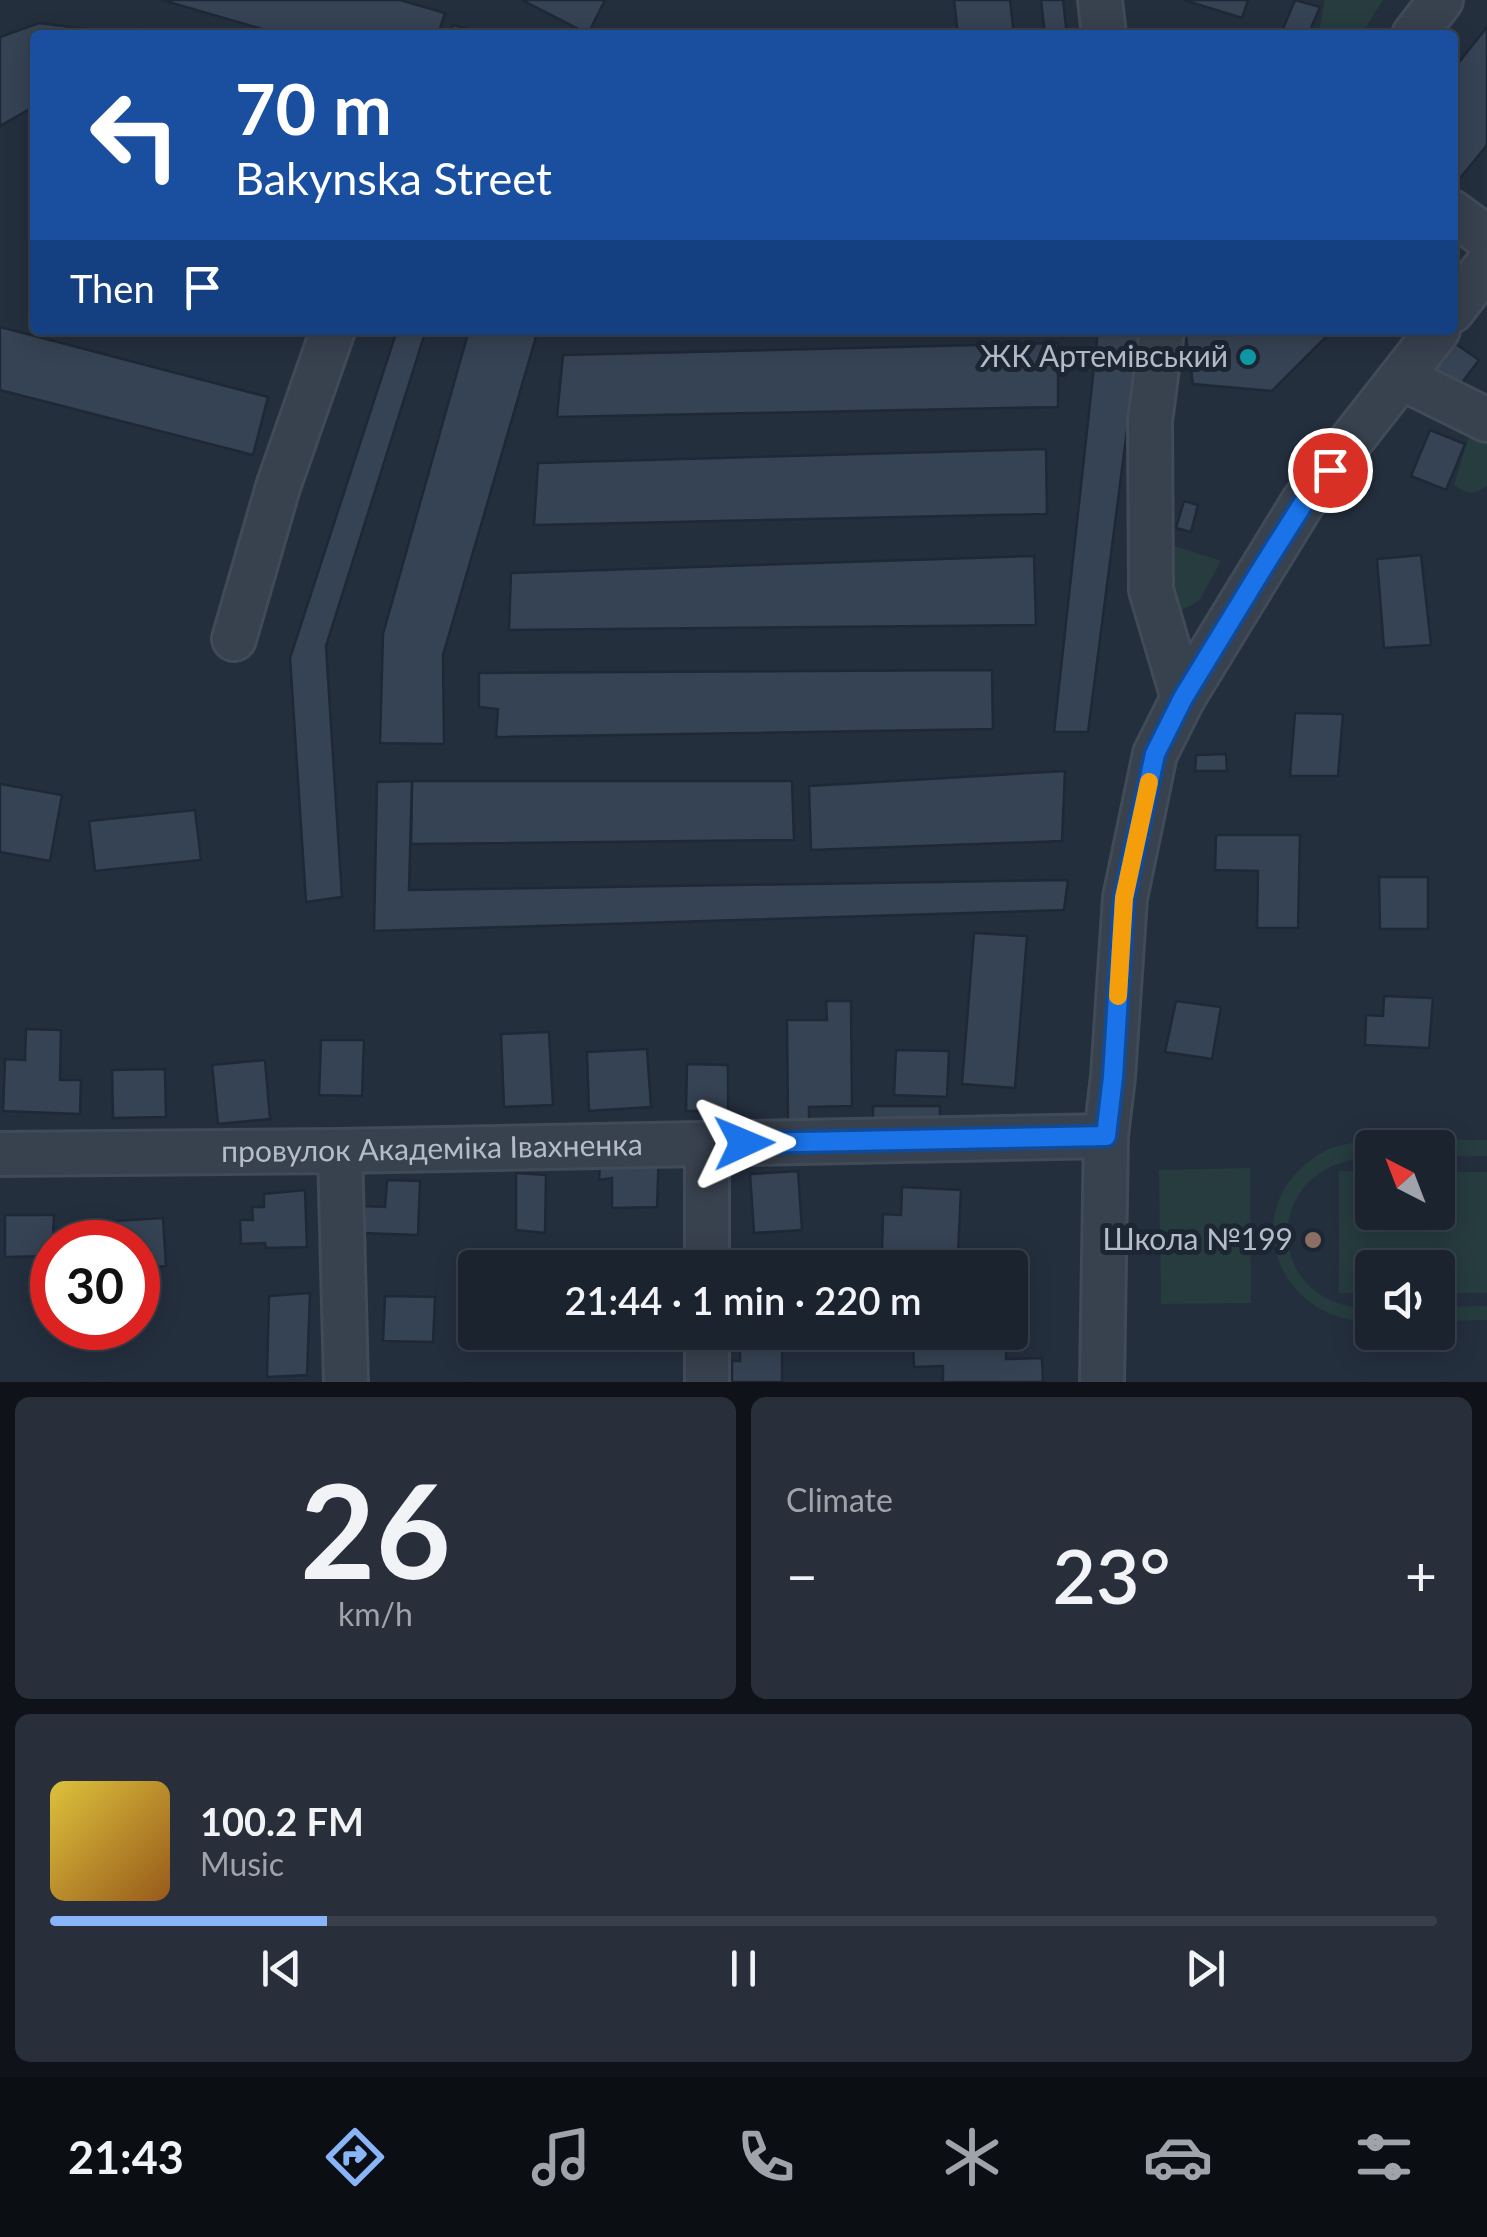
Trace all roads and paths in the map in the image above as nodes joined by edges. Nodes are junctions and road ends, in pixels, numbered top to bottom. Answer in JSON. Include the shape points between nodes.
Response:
{"nodes":[{"id":1,"x":1100,"y":0,"type":"edge"},
{"id":2,"x":1442,"y":0,"type":"edge"},
{"id":3,"x":1103,"y":30,"type":"edge"},
{"id":4,"x":1418,"y":30,"type":"edge"},
{"id":5,"x":1458,"y":216,"type":"edge"},
{"id":6,"x":1487,"y":238,"type":"edge"},
{"id":7,"x":1487,"y":265,"type":"edge"},
{"id":8,"x":1458,"y":303,"type":"edge"},
{"id":9,"x":332,"y":335,"type":"edge"},
{"id":10,"x":1161,"y":335,"type":"edge"},
{"id":11,"x":1434,"y":335,"type":"edge"},
{"id":12,"x":1402,"y":378,"type":"junction"},
{"id":13,"x":1487,"y":420,"type":"edge"},
{"id":14,"x":234,"y":640,"type":"dead end"},
{"id":15,"x":1183,"y":698,"type":"junction"},
{"id":16,"x":1106,"y":1136,"type":"junction"},
{"id":17,"x":707,"y":1144,"type":"junction"},
{"id":18,"x":340,"y":1151,"type":"junction"},
{"id":19,"x":0,"y":1154,"type":"edge"},
{"id":20,"x":707,"y":1250,"type":"edge"},
{"id":21,"x":707,"y":1350,"type":"edge"},
{"id":22,"x":346,"y":1382,"type":"edge"},
{"id":23,"x":707,"y":1382,"type":"edge"},
{"id":24,"x":1102,"y":1382,"type":"edge"}],
"edges":[{"from":1,"to":3,"type":"street"},
{"from":2,"to":4,"type":"street"},
{"from":5,"to":6,"type":"street"},
{"from":7,"to":8,"type":"street"},
{"from":9,"to":14,"type":"street","via":[[278,487]]},
{"from":10,"to":15,"type":"street","via":[[1150,421],[1151,590]]},
{"from":11,"to":12,"type":"street"},
{"from":12,"to":13,"type":"street"},
{"from":12,"to":15,"type":"street","via":[[1304,502]]},
{"from":15,"to":16,"type":"street","via":[[1155,754],[1124,898]]},
{"from":16,"to":17,"type":"street","name":"провулок Академіка Івахненка"},
{"from":16,"to":24,"type":"street"},
{"from":17,"to":18,"type":"street","name":"провулок Академіка Івахненка"},
{"from":17,"to":20,"type":"street"},
{"from":18,"to":19,"type":"street","name":"провулок Академіка Івахненка"},
{"from":18,"to":22,"type":"street"},
{"from":21,"to":23,"type":"street"}]}
